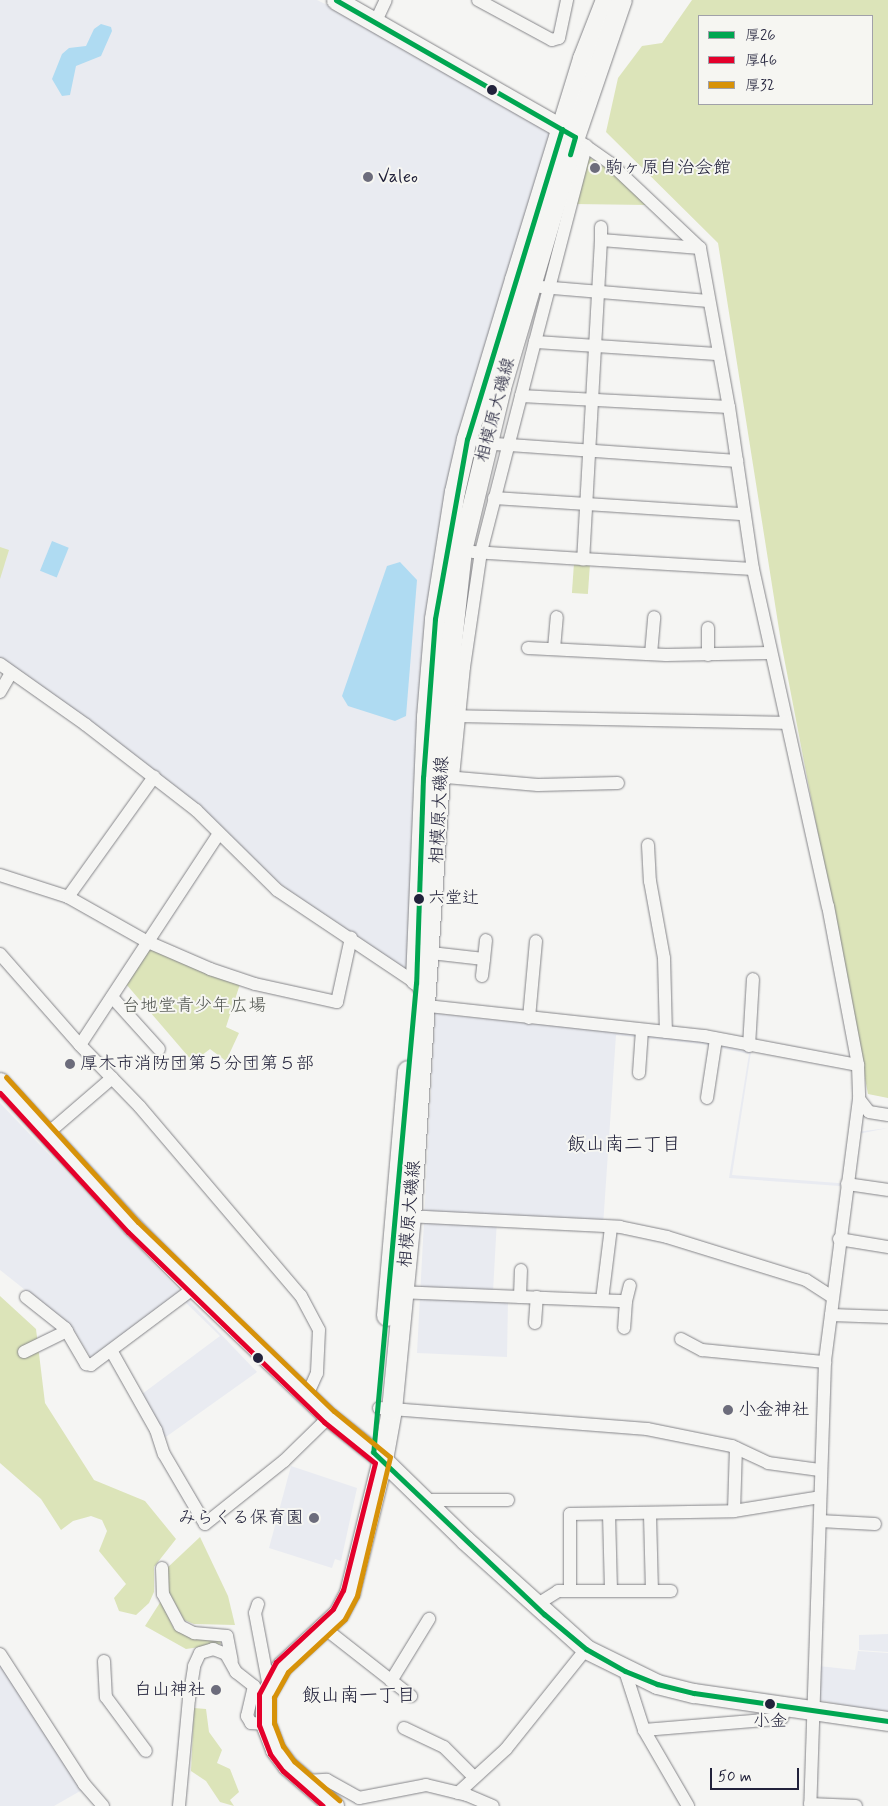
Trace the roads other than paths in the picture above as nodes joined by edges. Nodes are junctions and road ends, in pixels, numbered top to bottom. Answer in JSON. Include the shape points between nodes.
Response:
{"nodes":[{"id":1,"x":336,"y":0,"type":"edge"},
{"id":2,"x":386,"y":0,"type":"edge"},
{"id":3,"x":478,"y":0,"type":"edge"},
{"id":4,"x":568,"y":0,"type":"edge"},
{"id":5,"x":606,"y":0,"type":"edge"},
{"id":6,"x":622,"y":0,"type":"edge"},
{"id":7,"x":376,"y":21,"type":"junction"},
{"id":8,"x":574,"y":137,"type":"junction"},
{"id":9,"x":700,"y":248,"type":"junction"},
{"id":10,"x":532,"y":285,"type":"junction"},
{"id":11,"x":599,"y":294,"type":"junction"},
{"id":12,"x":708,"y":301,"type":"junction"},
{"id":13,"x":535,"y":342,"type":"junction"},
{"id":14,"x":597,"y":347,"type":"junction"},
{"id":15,"x":718,"y":354,"type":"junction"},
{"id":16,"x":521,"y":396,"type":"junction"},
{"id":17,"x":593,"y":400,"type":"junction"},
{"id":18,"x":729,"y":407,"type":"junction"},
{"id":19,"x":476,"y":441,"type":"junction"},
{"id":20,"x":508,"y":446,"type":"junction"},
{"id":21,"x":589,"y":452,"type":"junction"},
{"id":22,"x":737,"y":461,"type":"junction"},
{"id":23,"x":494,"y":498,"type":"junction"},
{"id":24,"x":586,"y":504,"type":"junction"},
{"id":25,"x":744,"y":514,"type":"junction"},
{"id":26,"x":463,"y":550,"type":"junction"},
{"id":27,"x":583,"y":559,"type":"junction"},
{"id":28,"x":753,"y":569,"type":"junction"},
{"id":29,"x":557,"y":617,"type":"dead end"},
{"id":30,"x":654,"y":617,"type":"dead end"},
{"id":31,"x":708,"y":628,"type":"dead end"},
{"id":32,"x":528,"y":648,"type":"dead end"},
{"id":33,"x":554,"y":649,"type":"junction"},
{"id":34,"x":770,"y":653,"type":"junction"},
{"id":35,"x":651,"y":654,"type":"junction"},
{"id":36,"x":708,"y":655,"type":"junction"},
{"id":37,"x":0,"y":664,"type":"edge"},
{"id":38,"x":11,"y":673,"type":"junction"},
{"id":39,"x":0,"y":692,"type":"edge"},
{"id":40,"x":452,"y":716,"type":"junction"},
{"id":41,"x":786,"y":723,"type":"junction"},
{"id":42,"x":154,"y":777,"type":"junction"},
{"id":43,"x":440,"y":777,"type":"junction"},
{"id":44,"x":618,"y":783,"type":"dead end"},
{"id":45,"x":218,"y":835,"type":"junction"},
{"id":46,"x":648,"y":844,"type":"dead end"},
{"id":47,"x":0,"y":874,"type":"edge"},
{"id":48,"x":68,"y":897,"type":"junction"},
{"id":49,"x":350,"y":938,"type":"junction"},
{"id":50,"x":486,"y":940,"type":"dead end"},
{"id":51,"x":148,"y":942,"type":"junction"},
{"id":52,"x":536,"y":942,"type":"dead end"},
{"id":53,"x":431,"y":953,"type":"junction"},
{"id":54,"x":0,"y":954,"type":"edge"},
{"id":55,"x":484,"y":959,"type":"junction"},
{"id":56,"x":482,"y":976,"type":"dead end"},
{"id":57,"x":750,"y":981,"type":"dead end"},
{"id":58,"x":416,"y":983,"type":"junction"},
{"id":59,"x":112,"y":996,"type":"junction"},
{"id":60,"x":428,"y":1006,"type":"junction"},
{"id":61,"x":530,"y":1018,"type":"junction"},
{"id":62,"x":642,"y":1030,"type":"junction"},
{"id":63,"x":666,"y":1032,"type":"junction"},
{"id":64,"x":716,"y":1039,"type":"junction"},
{"id":65,"x":157,"y":1040,"type":"dead end"},
{"id":66,"x":80,"y":1045,"type":"junction"},
{"id":67,"x":749,"y":1046,"type":"junction"},
{"id":68,"x":858,"y":1065,"type":"junction"},
{"id":69,"x":639,"y":1073,"type":"dead end"},
{"id":70,"x":112,"y":1078,"type":"junction"},
{"id":71,"x":0,"y":1082,"type":"edge"},
{"id":72,"x":705,"y":1091,"type":"dead end"},
{"id":73,"x":859,"y":1099,"type":"junction"},
{"id":74,"x":888,"y":1114,"type":"edge"},
{"id":75,"x":47,"y":1134,"type":"junction"},
{"id":76,"x":847,"y":1184,"type":"junction"},
{"id":77,"x":888,"y":1190,"type":"edge"},
{"id":78,"x":403,"y":1216,"type":"junction"},
{"id":79,"x":610,"y":1228,"type":"junction"},
{"id":80,"x":839,"y":1238,"type":"junction"},
{"id":81,"x":888,"y":1247,"type":"edge"},
{"id":82,"x":521,"y":1270,"type":"dead end"},
{"id":83,"x":630,"y":1285,"type":"dead end"},
{"id":84,"x":194,"y":1288,"type":"junction"},
{"id":85,"x":396,"y":1292,"type":"junction"},
{"id":86,"x":831,"y":1296,"type":"junction"},
{"id":87,"x":26,"y":1297,"type":"dead end"},
{"id":88,"x":520,"y":1297,"type":"junction"},
{"id":89,"x":536,"y":1297,"type":"junction"},
{"id":90,"x":602,"y":1300,"type":"junction"},
{"id":91,"x":626,"y":1301,"type":"junction"},
{"id":92,"x":831,"y":1315,"type":"junction"},
{"id":93,"x":887,"y":1320,"type":"edge"},
{"id":94,"x":535,"y":1322,"type":"dead end"},
{"id":95,"x":624,"y":1328,"type":"dead end"},
{"id":96,"x":67,"y":1331,"type":"junction"},
{"id":97,"x":681,"y":1341,"type":"dead end"},
{"id":98,"x":24,"y":1352,"type":"dead end"},
{"id":99,"x":112,"y":1352,"type":"junction"},
{"id":100,"x":825,"y":1362,"type":"junction"},
{"id":101,"x":307,"y":1395,"type":"junction"},
{"id":102,"x":385,"y":1409,"type":"junction"},
{"id":103,"x":329,"y":1417,"type":"junction"},
{"id":104,"x":736,"y":1448,"type":"junction"},
{"id":105,"x":378,"y":1456,"type":"junction"},
{"id":106,"x":820,"y":1470,"type":"junction"},
{"id":107,"x":820,"y":1497,"type":"junction"},
{"id":108,"x":423,"y":1500,"type":"junction"},
{"id":109,"x":508,"y":1500,"type":"dead end"},
{"id":110,"x":734,"y":1511,"type":"junction"},
{"id":111,"x":609,"y":1514,"type":"junction"},
{"id":112,"x":650,"y":1515,"type":"junction"},
{"id":113,"x":820,"y":1521,"type":"junction"},
{"id":114,"x":870,"y":1521,"type":"dead end"},
{"id":115,"x":162,"y":1568,"type":"dead end"},
{"id":116,"x":611,"y":1590,"type":"junction"},
{"id":117,"x":652,"y":1590,"type":"junction"},
{"id":118,"x":570,"y":1591,"type":"junction"},
{"id":119,"x":671,"y":1591,"type":"dead end"},
{"id":120,"x":536,"y":1605,"type":"junction"},
{"id":121,"x":253,"y":1610,"type":"dead end"},
{"id":122,"x":429,"y":1619,"type":"dead end"},
{"id":123,"x":324,"y":1627,"type":"junction"},
{"id":124,"x":586,"y":1649,"type":"junction"},
{"id":125,"x":0,"y":1654,"type":"edge"},
{"id":126,"x":104,"y":1661,"type":"dead end"},
{"id":127,"x":232,"y":1663,"type":"junction"},
{"id":128,"x":625,"y":1670,"type":"junction"},
{"id":129,"x":391,"y":1681,"type":"junction"},
{"id":130,"x":269,"y":1687,"type":"junction"},
{"id":131,"x":411,"y":1696,"type":"dead end"},
{"id":132,"x":786,"y":1707,"type":"junction"},
{"id":133,"x":813,"y":1711,"type":"junction"},
{"id":134,"x":888,"y":1721,"type":"edge"},
{"id":135,"x":266,"y":1724,"type":"junction"},
{"id":136,"x":644,"y":1730,"type":"junction"},
{"id":137,"x":408,"y":1735,"type":"dead end"},
{"id":138,"x":146,"y":1751,"type":"dead end"},
{"id":139,"x":474,"y":1777,"type":"junction"},
{"id":140,"x":305,"y":1781,"type":"junction"},
{"id":141,"x":458,"y":1793,"type":"junction"},
{"id":142,"x":329,"y":1804,"type":"edge"},
{"id":143,"x":181,"y":1805,"type":"edge"},
{"id":144,"x":810,"y":1805,"type":"edge"},
{"id":145,"x":103,"y":1806,"type":"edge"},
{"id":146,"x":493,"y":1806,"type":"edge"},
{"id":147,"x":688,"y":1806,"type":"edge"},
{"id":148,"x":854,"y":1806,"type":"edge"}],
"edges":[{"from":1,"to":7,"type":"street"},
{"from":2,"to":7,"type":"street"},
{"from":3,"to":4,"type":"street","via":[[552,40],[560,38]]},
{"from":5,"to":8,"type":"main road","name":"相模原大磯線"},
{"from":6,"to":8,"type":"main road","name":"相模原大磯線"},
{"from":7,"to":8,"type":"street"},
{"from":8,"to":9,"type":"street","via":[[610,163]]},
{"from":8,"to":10,"type":"main road","name":"相模原大磯線"},
{"from":8,"to":10,"type":"street"},
{"from":9,"to":11,"type":"street","via":[[601,234]]},
{"from":9,"to":12,"type":"street"},
{"from":10,"to":11,"type":"street"},
{"from":10,"to":13,"type":"street"},
{"from":10,"to":19,"type":"main road","name":"相模原大磯線"},
{"from":11,"to":12,"type":"street"},
{"from":11,"to":14,"type":"street"},
{"from":12,"to":15,"type":"street"},
{"from":13,"to":14,"type":"street"},
{"from":13,"to":16,"type":"street"},
{"from":14,"to":15,"type":"street"},
{"from":14,"to":17,"type":"street"},
{"from":15,"to":18,"type":"street"},
{"from":16,"to":17,"type":"street"},
{"from":16,"to":20,"type":"street"},
{"from":17,"to":18,"type":"street"},
{"from":17,"to":21,"type":"street"},
{"from":18,"to":22,"type":"street"},
{"from":19,"to":20,"type":"street"},
{"from":19,"to":26,"type":"main road","name":"相模原大磯線"},
{"from":20,"to":21,"type":"street"},
{"from":20,"to":23,"type":"street"},
{"from":21,"to":22,"type":"street"},
{"from":21,"to":24,"type":"street"},
{"from":22,"to":25,"type":"street"},
{"from":23,"to":24,"type":"street"},
{"from":23,"to":26,"type":"street"},
{"from":24,"to":25,"type":"street"},
{"from":24,"to":27,"type":"street"},
{"from":25,"to":28,"type":"street"},
{"from":26,"to":27,"type":"street"},
{"from":26,"to":40,"type":"main road","name":"相模原大磯線","via":[[452,626]]},
{"from":26,"to":43,"type":"main road","name":"相模原大磯線","via":[[435,619]]},
{"from":27,"to":28,"type":"street"},
{"from":28,"to":34,"type":"street"},
{"from":29,"to":33,"type":"street"},
{"from":30,"to":35,"type":"street"},
{"from":31,"to":36,"type":"street"},
{"from":32,"to":33,"type":"street"},
{"from":33,"to":35,"type":"street"},
{"from":34,"to":36,"type":"street"},
{"from":34,"to":41,"type":"street"},
{"from":35,"to":36,"type":"street"},
{"from":37,"to":38,"type":"street"},
{"from":38,"to":39,"type":"street"},
{"from":38,"to":42,"type":"street"},
{"from":40,"to":41,"type":"street"},
{"from":40,"to":43,"type":"main road","name":"相模原大磯線"},
{"from":41,"to":68,"type":"street","via":[[828,906]]},
{"from":42,"to":45,"type":"street","via":[[196,810]]},
{"from":42,"to":48,"type":"street"},
{"from":43,"to":44,"type":"street","via":[[538,784],[604,777]]},
{"from":43,"to":53,"type":"main road","name":"相模原大磯線"},
{"from":43,"to":58,"type":"main road","name":"相模原大磯線"},
{"from":45,"to":49,"type":"street","via":[[276,890]]},
{"from":45,"to":51,"type":"street"},
{"from":46,"to":63,"type":"street","via":[[644,858],[664,958]]},
{"from":47,"to":48,"type":"street"},
{"from":48,"to":51,"type":"street"},
{"from":49,"to":51,"type":"street","via":[[337,1002],[254,984]]},
{"from":49,"to":58,"type":"street"},
{"from":50,"to":55,"type":"street"},
{"from":51,"to":59,"type":"street"},
{"from":52,"to":61,"type":"street"},
{"from":53,"to":55,"type":"street"},
{"from":53,"to":60,"type":"main road","name":"相模原大磯線"},
{"from":54,"to":66,"type":"street"},
{"from":55,"to":56,"type":"street"},
{"from":57,"to":67,"type":"street"},
{"from":58,"to":60,"type":"street"},
{"from":58,"to":78,"type":"main road","name":"相模原大磯線"},
{"from":59,"to":65,"type":"street"},
{"from":59,"to":66,"type":"street"},
{"from":60,"to":61,"type":"street"},
{"from":60,"to":78,"type":"main road","name":"相模原大磯線"},
{"from":61,"to":62,"type":"street"},
{"from":62,"to":63,"type":"street"},
{"from":62,"to":69,"type":"street"},
{"from":63,"to":64,"type":"street"},
{"from":64,"to":67,"type":"street"},
{"from":64,"to":72,"type":"street"},
{"from":66,"to":70,"type":"street"},
{"from":67,"to":68,"type":"street"},
{"from":68,"to":73,"type":"street"},
{"from":70,"to":75,"type":"street"},
{"from":70,"to":101,"type":"street","via":[[301,1296],[319,1330],[317,1373]]},
{"from":71,"to":75,"type":"street"},
{"from":73,"to":74,"type":"street","via":[[870,1112]]},
{"from":73,"to":76,"type":"street"},
{"from":75,"to":84,"type":"street"},
{"from":76,"to":77,"type":"street"},
{"from":76,"to":80,"type":"street"},
{"from":78,"to":79,"type":"street"},
{"from":78,"to":85,"type":"main road","name":"相模原大磯線"},
{"from":79,"to":86,"type":"street","via":[[620,1227],[676,1240],[806,1280]]},
{"from":79,"to":90,"type":"street"},
{"from":80,"to":81,"type":"street"},
{"from":80,"to":86,"type":"street"},
{"from":82,"to":88,"type":"street"},
{"from":83,"to":91,"type":"street"},
{"from":84,"to":99,"type":"street"},
{"from":84,"to":101,"type":"street"},
{"from":85,"to":88,"type":"street"},
{"from":85,"to":102,"type":"main road","name":"相模原大磯線"},
{"from":86,"to":92,"type":"street"},
{"from":87,"to":96,"type":"street"},
{"from":88,"to":89,"type":"street"},
{"from":89,"to":90,"type":"street"},
{"from":89,"to":94,"type":"street"},
{"from":90,"to":91,"type":"street"},
{"from":91,"to":95,"type":"street"},
{"from":92,"to":93,"type":"street"},
{"from":92,"to":100,"type":"street"},
{"from":96,"to":98,"type":"street"},
{"from":96,"to":99,"type":"street","via":[[86,1364],[91,1365]]},
{"from":97,"to":100,"type":"street","via":[[702,1350]]},
{"from":99,"to":103,"type":"street","via":[[156,1430],[164,1454],[205,1524],[284,1460]]},
{"from":100,"to":106,"type":"street"},
{"from":101,"to":103,"type":"street"},
{"from":102,"to":104,"type":"street","via":[[647,1429]]},
{"from":102,"to":105,"type":"main road","name":"相模原大磯線"},
{"from":103,"to":105,"type":"street"},
{"from":104,"to":106,"type":"street","via":[[768,1463]]},
{"from":104,"to":110,"type":"street"},
{"from":105,"to":108,"type":"street"},
{"from":105,"to":123,"type":"main road","name":"相模原大磯線","via":[[358,1540],[337,1601]]},
{"from":106,"to":107,"type":"street"},
{"from":107,"to":110,"type":"street"},
{"from":107,"to":113,"type":"street"},
{"from":108,"to":109,"type":"street"},
{"from":108,"to":120,"type":"street"},
{"from":110,"to":112,"type":"street"},
{"from":111,"to":112,"type":"street"},
{"from":111,"to":116,"type":"street"},
{"from":111,"to":118,"type":"street","via":[[570,1514]]},
{"from":112,"to":117,"type":"street"},
{"from":113,"to":114,"type":"street"},
{"from":113,"to":133,"type":"street"},
{"from":115,"to":127,"type":"street","via":[[163,1594],[180,1626],[194,1633],[227,1636],[234,1655]]},
{"from":116,"to":117,"type":"street"},
{"from":116,"to":118,"type":"street"},
{"from":117,"to":119,"type":"street"},
{"from":118,"to":120,"type":"street","via":[[554,1593]]},
{"from":120,"to":124,"type":"street"},
{"from":121,"to":130,"type":"street"},
{"from":122,"to":129,"type":"street"},
{"from":123,"to":129,"type":"street"},
{"from":123,"to":130,"type":"main road","name":"相模原大磯線","via":[[282,1668]]},
{"from":124,"to":128,"type":"street"},
{"from":124,"to":139,"type":"street","via":[[506,1749]]},
{"from":125,"to":145,"type":"street","via":[[84,1784]]},
{"from":126,"to":138,"type":"street","via":[[106,1697]]},
{"from":127,"to":135,"type":"street","via":[[236,1672],[254,1686],[247,1716],[251,1723]]},
{"from":127,"to":143,"type":"street","via":[[226,1654],[213,1649],[196,1658]]},
{"from":128,"to":132,"type":"street","via":[[657,1684],[694,1693]]},
{"from":128,"to":136,"type":"street"},
{"from":129,"to":131,"type":"street"},
{"from":130,"to":135,"type":"main road","name":"相模原大磯線","via":[[265,1704]]},
{"from":132,"to":133,"type":"street"},
{"from":132,"to":136,"type":"street","via":[[782,1718],[777,1719]]},
{"from":133,"to":134,"type":"street"},
{"from":133,"to":144,"type":"street"},
{"from":135,"to":140,"type":"main road","name":"相模原大磯線","via":[[276,1750]]},
{"from":136,"to":147,"type":"street"},
{"from":137,"to":139,"type":"street","via":[[444,1747]]},
{"from":139,"to":141,"type":"street"},
{"from":140,"to":141,"type":"street","via":[[327,1780],[359,1798],[426,1785]]},
{"from":140,"to":142,"type":"main road","name":"相模原大磯線"},
{"from":141,"to":146,"type":"street"},
{"from":144,"to":148,"type":"street"}]}
